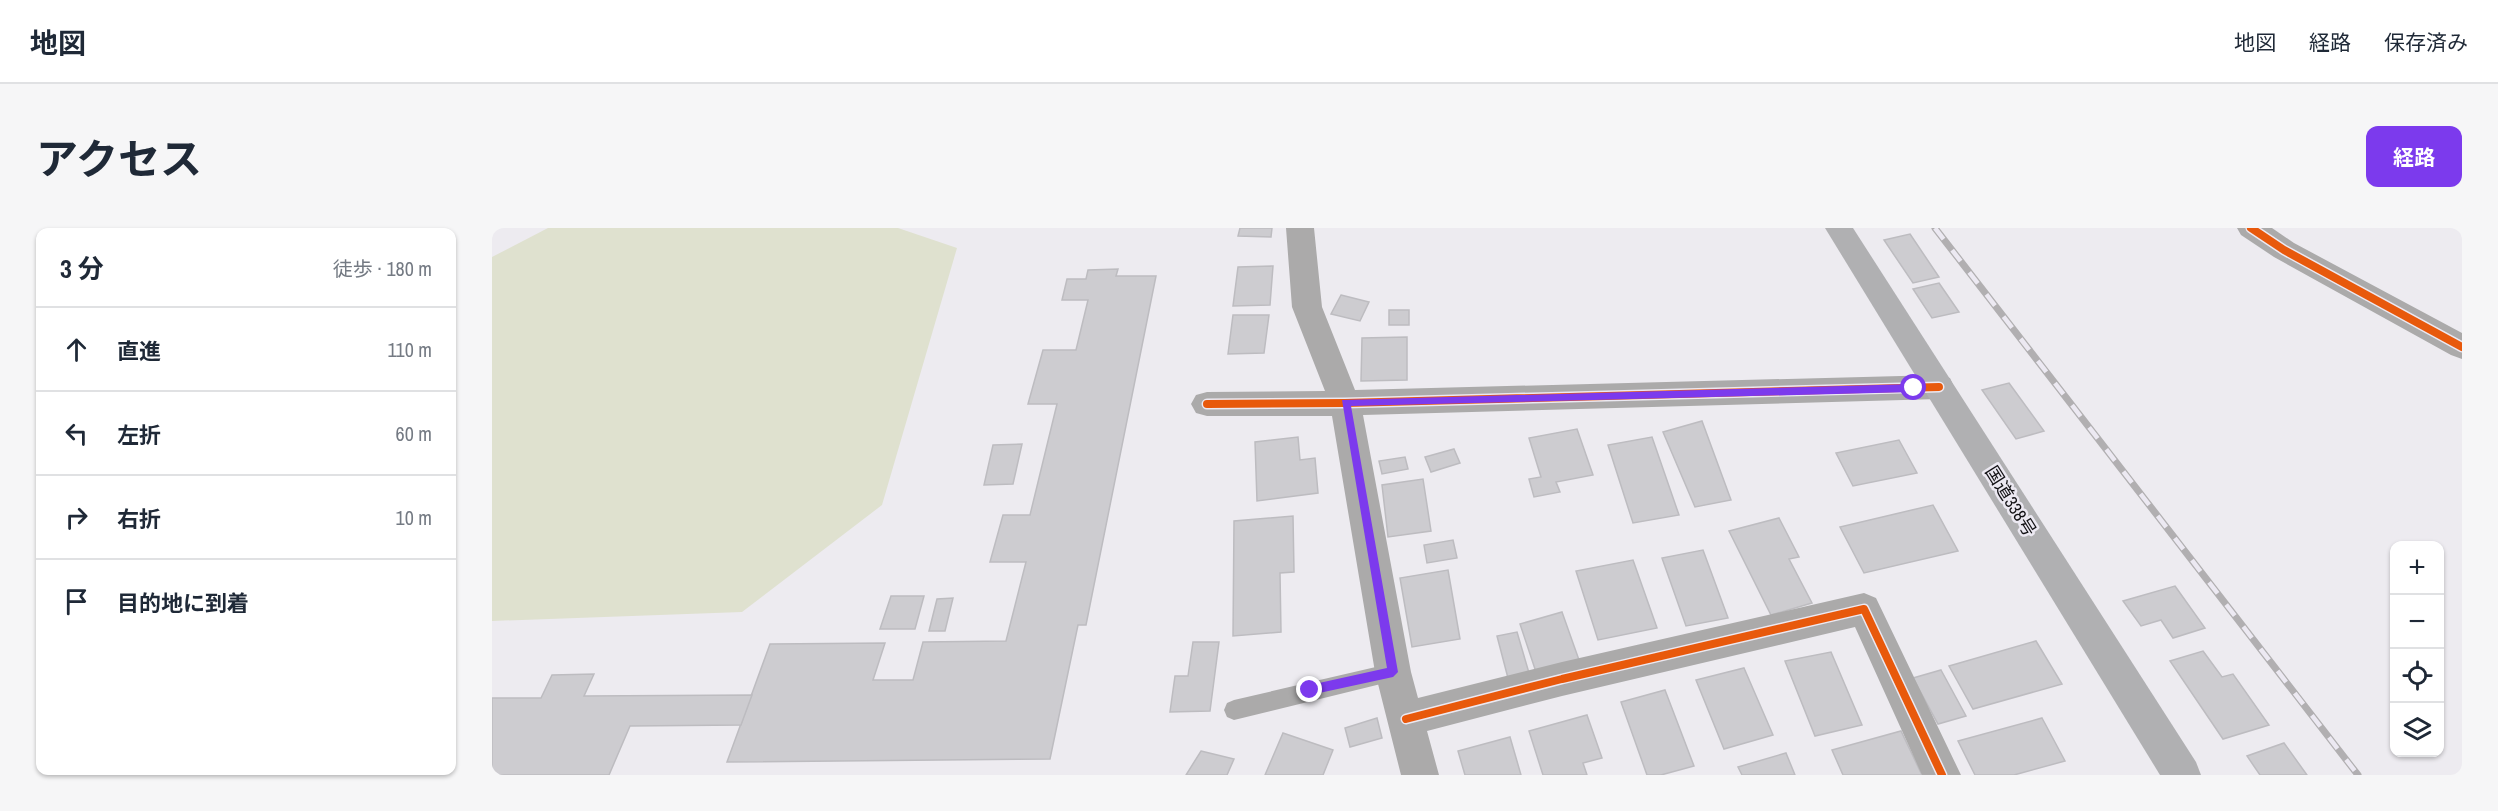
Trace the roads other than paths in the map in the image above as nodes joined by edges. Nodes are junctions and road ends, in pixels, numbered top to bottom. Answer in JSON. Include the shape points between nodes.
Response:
{"nodes":[{"id":1,"x":1300,"y":228,"type":"edge"},
{"id":2,"x":1839,"y":228,"type":"edge"},
{"id":3,"x":2251,"y":228,"type":"edge"},
{"id":4,"x":2462,"y":346,"type":"edge"},
{"id":5,"x":1939,"y":387,"type":"junction"},
{"id":6,"x":1345,"y":403,"type":"junction"},
{"id":7,"x":1207,"y":404,"type":"dead end"},
{"id":8,"x":1393,"y":672,"type":"junction"},
{"id":9,"x":1234,"y":710,"type":"dead end"},
{"id":10,"x":1406,"y":719,"type":"junction"},
{"id":11,"x":1420,"y":775,"type":"edge"},
{"id":12,"x":1942,"y":775,"type":"edge"},
{"id":13,"x":2182,"y":775,"type":"edge"}],
"edges":[{"from":1,"to":6,"type":"street","via":[[1307,307]]},
{"from":2,"to":5,"type":"highway","name":"国道338号"},
{"from":3,"to":4,"type":"street","via":[[2284,250]]},
{"from":5,"to":6,"type":"street"},
{"from":5,"to":13,"type":"highway","name":"国道338号"},
{"from":6,"to":7,"type":"street"},
{"from":6,"to":8,"type":"street"},
{"from":8,"to":9,"type":"lane"},
{"from":8,"to":10,"type":"street"},
{"from":10,"to":11,"type":"street"},
{"from":10,"to":12,"type":"street","via":[[1864,609]]}]}
